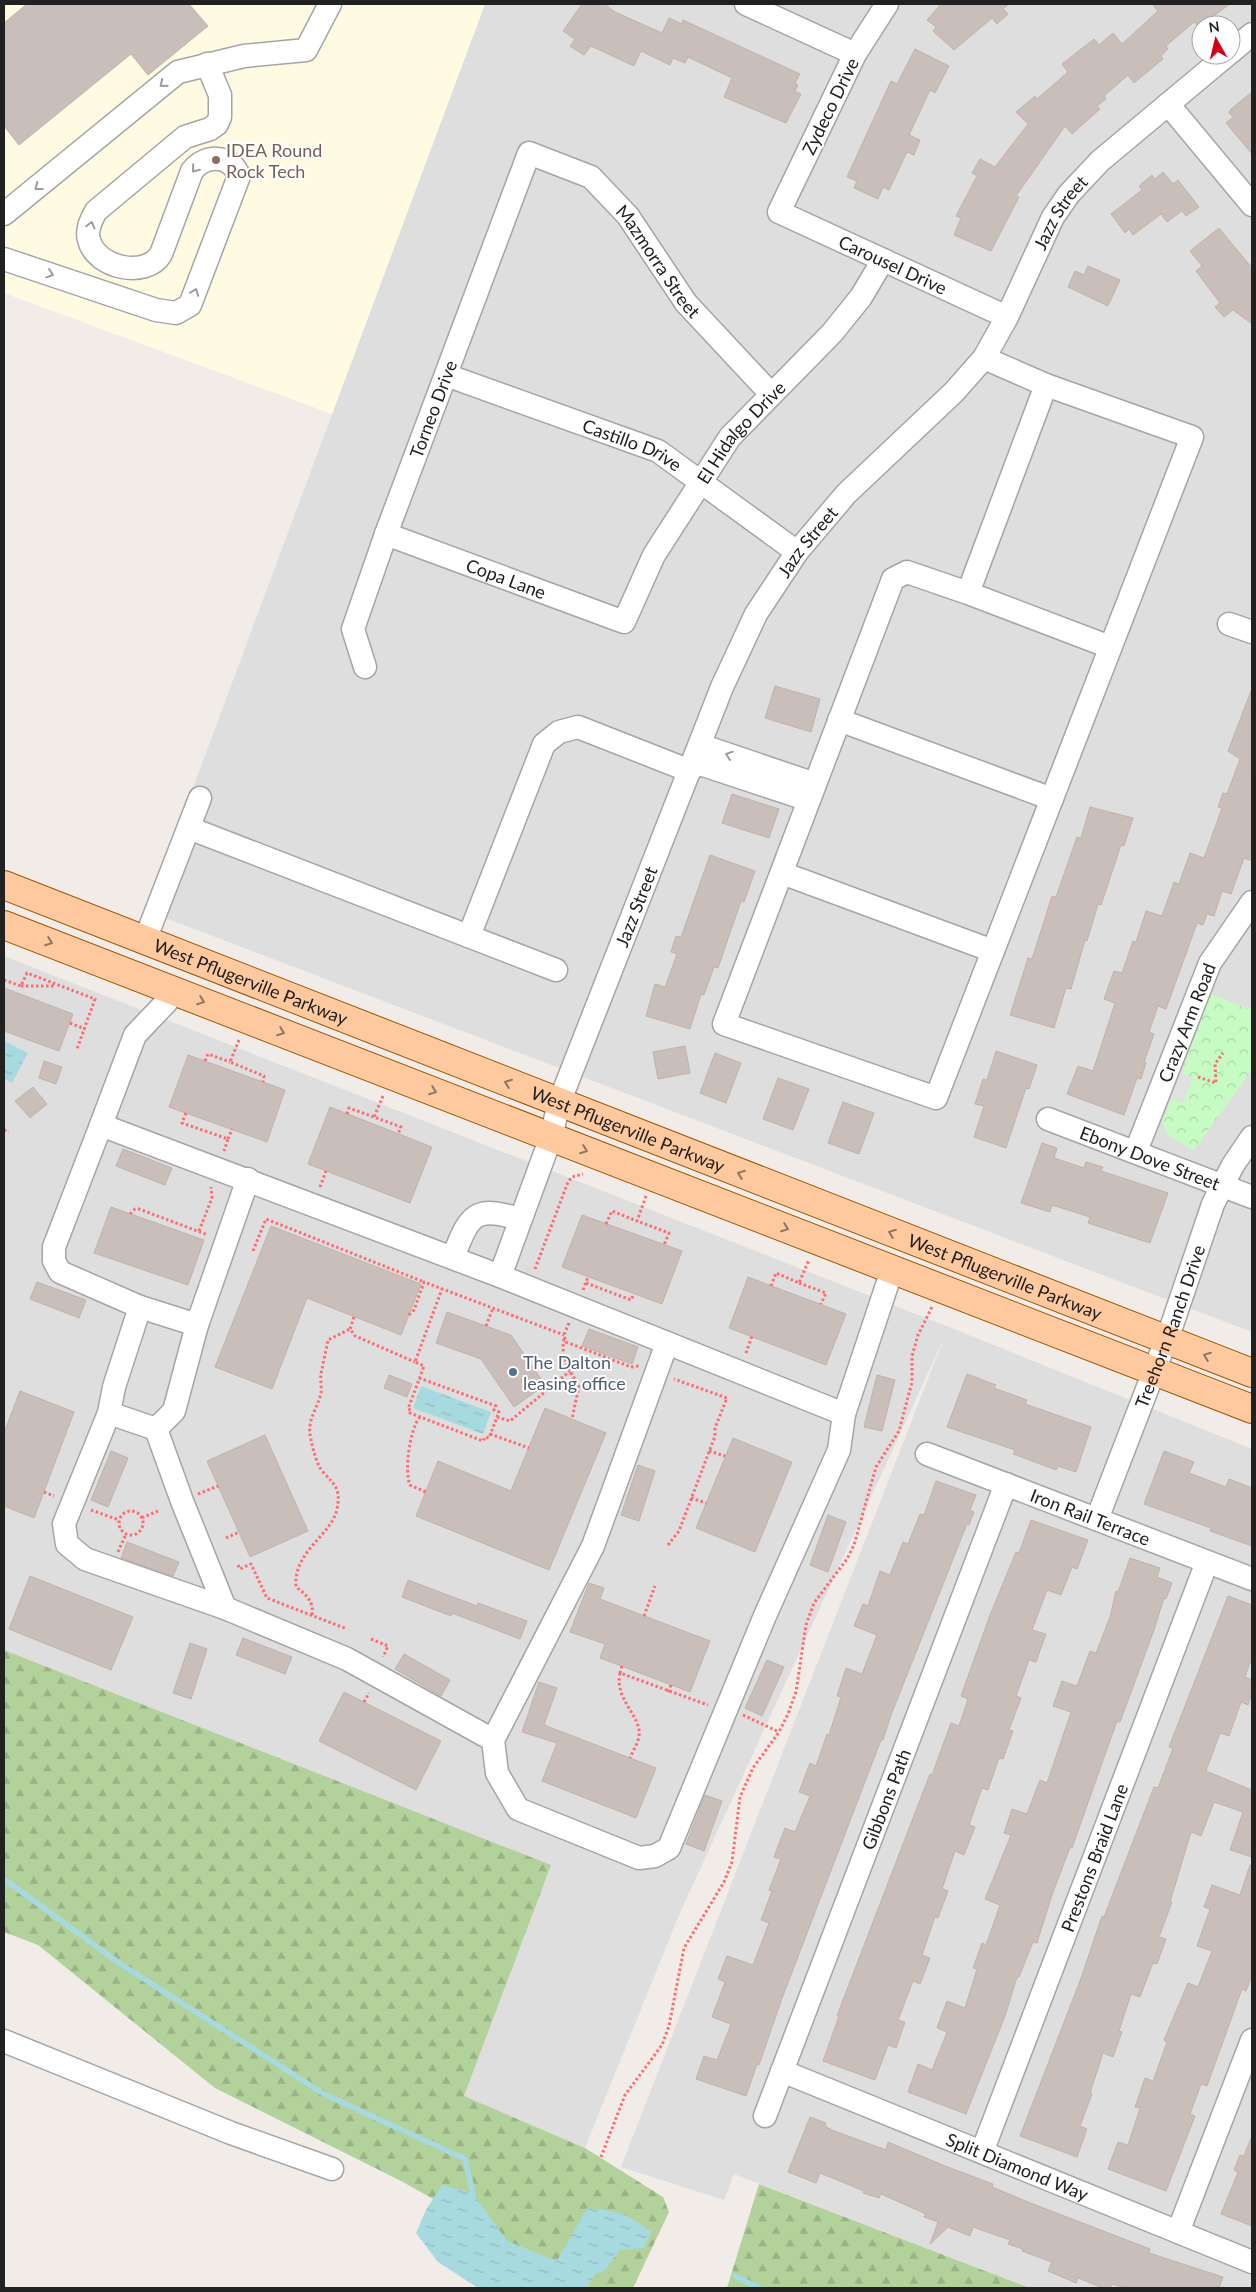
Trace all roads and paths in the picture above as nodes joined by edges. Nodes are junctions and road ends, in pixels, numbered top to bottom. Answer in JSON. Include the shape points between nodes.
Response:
{"nodes":[{"id":1,"x":330,"y":4,"type":"edge"},
{"id":2,"x":746,"y":4,"type":"edge"},
{"id":3,"x":887,"y":4,"type":"edge"},
{"id":4,"x":1252,"y":34,"type":"edge"},
{"id":5,"x":1241,"y":43,"type":"edge"},
{"id":6,"x":856,"y":54,"type":"junction"},
{"id":7,"x":207,"y":64,"type":"junction"},
{"id":8,"x":1215,"y":65,"type":"edge"},
{"id":9,"x":1168,"y":104,"type":"junction"},
{"id":10,"x":529,"y":153,"type":"joint"},
{"id":11,"x":1252,"y":205,"type":"edge"},
{"id":12,"x":779,"y":212,"type":"joint"},
{"id":13,"x":4,"y":214,"type":"edge"},
{"id":14,"x":4,"y":259,"type":"edge"},
{"id":15,"x":883,"y":260,"type":"junction"},
{"id":16,"x":1007,"y":317,"type":"junction"},
{"id":17,"x":984,"y":358,"type":"junction"},
{"id":18,"x":446,"y":375,"type":"junction"},
{"id":19,"x":1046,"y":385,"type":"junction"},
{"id":20,"x":771,"y":394,"type":"junction"},
{"id":21,"x":700,"y":482,"type":"junction"},
{"id":22,"x":386,"y":534,"type":"junction"},
{"id":23,"x":797,"y":552,"type":"junction"},
{"id":24,"x":968,"y":593,"type":"junction"},
{"id":25,"x":624,"y":622,"type":"joint"},
{"id":26,"x":1229,"y":624,"type":"dead end"},
{"id":27,"x":1252,"y":632,"type":"edge"},
{"id":28,"x":1110,"y":647,"type":"junction"},
{"id":29,"x":365,"y":667,"type":"dead end"},
{"id":30,"x":839,"y":720,"type":"junction"},
{"id":31,"x":695,"y":760,"type":"junction"},
{"id":32,"x":812,"y":792,"type":"junction"},
{"id":33,"x":200,"y":798,"type":"dead end"},
{"id":34,"x":1052,"y":799,"type":"junction"},
{"id":35,"x":189,"y":828,"type":"junction"},
{"id":36,"x":782,"y":872,"type":"junction"},
{"id":37,"x":4,"y":885,"type":"edge"},
{"id":38,"x":1252,"y":902,"type":"edge"},
{"id":39,"x":4,"y":924,"type":"edge"},
{"id":40,"x":469,"y":936,"type":"junction"},
{"id":41,"x":145,"y":940,"type":"junction"},
{"id":42,"x":993,"y":951,"type":"junction"},
{"id":43,"x":556,"y":970,"type":"dead end"},
{"id":44,"x":4,"y":980,"type":"edge"},
{"id":45,"x":21,"y":986,"type":"junction"},
{"id":46,"x":59,"y":986,"type":"junction"},
{"id":47,"x":176,"y":992,"type":"junction"},
{"id":48,"x":70,"y":1023,"type":"dead end"},
{"id":49,"x":85,"y":1028,"type":"junction"},
{"id":50,"x":241,"y":1035,"type":"dead end"},
{"id":51,"x":77,"y":1049,"type":"dead end"},
{"id":52,"x":1223,"y":1053,"type":"dead end"},
{"id":53,"x":205,"y":1061,"type":"dead end"},
{"id":54,"x":230,"y":1062,"type":"junction"},
{"id":55,"x":1198,"y":1077,"type":"dead end"},
{"id":56,"x":263,"y":1082,"type":"dead end"},
{"id":57,"x":385,"y":1090,"type":"dead end"},
{"id":58,"x":559,"y":1103,"type":"junction"},
{"id":59,"x":186,"y":1113,"type":"dead end"},
{"id":60,"x":347,"y":1114,"type":"dead end"},
{"id":61,"x":374,"y":1117,"type":"junction"},
{"id":62,"x":1048,"y":1118,"type":"dead end"},
{"id":63,"x":101,"y":1125,"type":"junction"},
{"id":64,"x":232,"y":1129,"type":"dead end"},
{"id":65,"x":4,"y":1130,"type":"edge"},
{"id":66,"x":9,"y":1132,"type":"dead end"},
{"id":67,"x":398,"y":1134,"type":"dead end"},
{"id":68,"x":551,"y":1137,"type":"junction"},
{"id":69,"x":1252,"y":1137,"type":"edge"},
{"id":70,"x":228,"y":1139,"type":"junction"},
{"id":71,"x":1136,"y":1151,"type":"junction"},
{"id":72,"x":222,"y":1158,"type":"dead end"},
{"id":73,"x":326,"y":1171,"type":"dead end"},
{"id":74,"x":587,"y":1174,"type":"dead end"},
{"id":75,"x":248,"y":1180,"type":"junction"},
{"id":76,"x":212,"y":1182,"type":"dead end"},
{"id":77,"x":1222,"y":1185,"type":"junction"},
{"id":78,"x":647,"y":1193,"type":"dead end"},
{"id":79,"x":317,"y":1194,"type":"dead end"},
{"id":80,"x":1252,"y":1197,"type":"edge"},
{"id":81,"x":130,"y":1214,"type":"dead end"},
{"id":82,"x":520,"y":1219,"type":"junction"},
{"id":83,"x":637,"y":1221,"type":"junction"},
{"id":84,"x":606,"y":1224,"type":"dead end"},
{"id":85,"x":200,"y":1232,"type":"junction"},
{"id":86,"x":215,"y":1237,"type":"dead end"},
{"id":87,"x":664,"y":1245,"type":"dead end"},
{"id":88,"x":253,"y":1251,"type":"dead end"},
{"id":89,"x":452,"y":1257,"type":"junction"},
{"id":90,"x":810,"y":1257,"type":"dead end"},
{"id":91,"x":892,"y":1270,"type":"junction"},
{"id":92,"x":533,"y":1273,"type":"dead end"},
{"id":93,"x":500,"y":1276,"type":"junction"},
{"id":94,"x":424,"y":1282,"type":"junction"},
{"id":95,"x":586,"y":1283,"type":"dead end"},
{"id":96,"x":799,"y":1283,"type":"junction"},
{"id":97,"x":771,"y":1286,"type":"dead end"},
{"id":98,"x":442,"y":1288,"type":"junction"},
{"id":99,"x":634,"y":1294,"type":"dead end"},
{"id":100,"x":821,"y":1304,"type":"dead end"},
{"id":101,"x":933,"y":1304,"type":"dead end"},
{"id":102,"x":140,"y":1307,"type":"junction"},
{"id":103,"x":493,"y":1308,"type":"junction"},
{"id":104,"x":409,"y":1315,"type":"dead end"},
{"id":105,"x":354,"y":1317,"type":"dead end"},
{"id":106,"x":570,"y":1320,"type":"dead end"},
{"id":107,"x":197,"y":1325,"type":"junction"},
{"id":108,"x":486,"y":1326,"type":"dead end"},
{"id":109,"x":350,"y":1329,"type":"junction"},
{"id":110,"x":752,"y":1336,"type":"dead end"},
{"id":111,"x":564,"y":1337,"type":"junction"},
{"id":112,"x":1166,"y":1340,"type":"junction"},
{"id":113,"x":667,"y":1343,"type":"junction"},
{"id":114,"x":743,"y":1361,"type":"dead end"},
{"id":115,"x":415,"y":1362,"type":"junction"},
{"id":116,"x":647,"y":1369,"type":"dead end"},
{"id":117,"x":570,"y":1371,"type":"junction"},
{"id":118,"x":1154,"y":1372,"type":"junction"},
{"id":119,"x":1252,"y":1373,"type":"edge"},
{"id":120,"x":419,"y":1378,"type":"junction"},
{"id":121,"x":671,"y":1378,"type":"dead end"},
{"id":122,"x":1252,"y":1409,"type":"edge"},
{"id":123,"x":109,"y":1413,"type":"junction"},
{"id":124,"x":844,"y":1414,"type":"junction"},
{"id":125,"x":420,"y":1417,"type":"junction"},
{"id":126,"x":497,"y":1417,"type":"junction"},
{"id":127,"x":572,"y":1419,"type":"dead end"},
{"id":128,"x":156,"y":1429,"type":"junction"},
{"id":129,"x":490,"y":1434,"type":"junction"},
{"id":130,"x":529,"y":1448,"type":"dead end"},
{"id":131,"x":709,"y":1451,"type":"junction"},
{"id":132,"x":927,"y":1454,"type":"dead end"},
{"id":133,"x":725,"y":1456,"type":"dead end"},
{"id":134,"x":1006,"y":1484,"type":"junction"},
{"id":135,"x":218,"y":1486,"type":"dead end"},
{"id":136,"x":426,"y":1492,"type":"dead end"},
{"id":137,"x":196,"y":1495,"type":"dead end"},
{"id":138,"x":691,"y":1498,"type":"junction"},
{"id":139,"x":706,"y":1503,"type":"dead end"},
{"id":140,"x":85,"y":1508,"type":"dead end"},
{"id":141,"x":158,"y":1511,"type":"dead end"},
{"id":142,"x":142,"y":1518,"type":"junction"},
{"id":143,"x":1097,"y":1519,"type":"junction"},
{"id":144,"x":119,"y":1520,"type":"junction"},
{"id":145,"x":239,"y":1532,"type":"dead end"},
{"id":146,"x":126,"y":1534,"type":"junction"},
{"id":147,"x":226,"y":1538,"type":"dead end"},
{"id":148,"x":668,"y":1545,"type":"dead end"},
{"id":149,"x":116,"y":1556,"type":"dead end"},
{"id":150,"x":1207,"y":1562,"type":"junction"},
{"id":151,"x":238,"y":1565,"type":"dead end"},
{"id":152,"x":1252,"y":1579,"type":"edge"},
{"id":153,"x":655,"y":1586,"type":"dead end"},
{"id":154,"x":225,"y":1608,"type":"junction"},
{"id":155,"x":312,"y":1616,"type":"junction"},
{"id":156,"x":644,"y":1616,"type":"dead end"},
{"id":157,"x":347,"y":1629,"type":"dead end"},
{"id":158,"x":371,"y":1640,"type":"dead end"},
{"id":159,"x":382,"y":1660,"type":"dead end"},
{"id":160,"x":622,"y":1666,"type":"dead end"},
{"id":161,"x":620,"y":1673,"type":"junction"},
{"id":162,"x":671,"y":1685,"type":"dead end"},
{"id":163,"x":668,"y":1692,"type":"junction"},
{"id":164,"x":699,"y":1701,"type":"dead end"},
{"id":165,"x":740,"y":1714,"type":"dead end"},
{"id":166,"x":779,"y":1732,"type":"junction"},
{"id":167,"x":493,"y":1740,"type":"junction"},
{"id":168,"x":630,"y":1758,"type":"dead end"},
{"id":169,"x":1252,"y":2040,"type":"edge"},
{"id":170,"x":4,"y":2041,"type":"edge"},
{"id":171,"x":782,"y":2072,"type":"junction"},
{"id":172,"x":766,"y":2116,"type":"dead end"},
{"id":173,"x":982,"y":2152,"type":"junction"},
{"id":174,"x":601,"y":2157,"type":"dead end"},
{"id":175,"x":332,"y":2169,"type":"dead end"},
{"id":176,"x":1178,"y":2232,"type":"junction"},
{"id":177,"x":1252,"y":2262,"type":"edge"}],
"edges":[{"from":1,"to":7,"type":"street","via":[[306,50],[244,56]]},
{"from":2,"to":6,"type":"street"},
{"from":3,"to":6,"type":"street","name":"Zydeco Drive"},
{"from":4,"to":5,"type":"street"},
{"from":6,"to":12,"type":"street","name":"Zydeco Drive"},
{"from":7,"to":13,"type":"street","one_way":true,"via":[[178,72]]},
{"from":14,"to":7,"type":"street","one_way":true,"via":[[156,310],[176,312],[190,305],[239,176],[229,162],[216,158],[196,165],[157,261],[129,269],[106,260],[92,249],[88,239],[89,226],[96,211],[185,137],[217,124],[220,95]]},
{"from":8,"to":9,"type":"street","name":"Jazz Street"},
{"from":9,"to":11,"type":"street"},
{"from":9,"to":16,"type":"street","name":"Jazz Street","via":[[1100,161],[1069,194],[1052,217]]},
{"from":10,"to":18,"type":"street","name":"Torneo Drive"},
{"from":10,"to":20,"type":"street","name":"Mazmorra Street","via":[[591,177],[628,216],[686,304]]},
{"from":12,"to":15,"type":"street","name":"Carousel Drive"},
{"from":15,"to":16,"type":"street","name":"Carousel Drive"},
{"from":15,"to":20,"type":"street","name":"El Hidalgo Drive","via":[[848,315]]},
{"from":16,"to":17,"type":"street","name":"Jazz Street"},
{"from":17,"to":19,"type":"street"},
{"from":17,"to":23,"type":"street","name":"Jazz Street","via":[[954,392],[846,494]]},
{"from":18,"to":21,"type":"street","name":"Castillo Drive","via":[[658,450]]},
{"from":18,"to":22,"type":"street","name":"Torneo Drive"},
{"from":19,"to":24,"type":"street"},
{"from":19,"to":28,"type":"street","via":[[1192,437]]},
{"from":20,"to":21,"type":"street","name":"El Hidalgo Drive","via":[[730,437]]},
{"from":21,"to":23,"type":"street","name":"Castillo Drive"},
{"from":21,"to":25,"type":"street","name":"El Hidalgo Drive","via":[[654,555]]},
{"from":22,"to":25,"type":"street","name":"Copa Lane"},
{"from":22,"to":29,"type":"street","name":"Torneo Drive","via":[[353,628]]},
{"from":23,"to":31,"type":"street","name":"Jazz Street","via":[[756,614],[722,688]]},
{"from":24,"to":28,"type":"street"},
{"from":24,"to":30,"type":"street","via":[[907,572],[893,578]]},
{"from":26,"to":27,"type":"street"},
{"from":28,"to":34,"type":"street"},
{"from":30,"to":32,"type":"street"},
{"from":30,"to":34,"type":"street"},
{"from":31,"to":32,"type":"street","via":[[755,773]]},
{"from":31,"to":40,"type":"street","via":[[578,727],[559,732],[544,744]]},
{"from":31,"to":58,"type":"street","name":"Jazz Street"},
{"from":32,"to":36,"type":"street"},
{"from":33,"to":35,"type":"street"},
{"from":34,"to":42,"type":"street"},
{"from":35,"to":40,"type":"street"},
{"from":35,"to":41,"type":"street"},
{"from":36,"to":42,"type":"street"},
{"from":36,"to":42,"type":"street","via":[[724,1024],[936,1098]]},
{"from":37,"to":41,"type":"main road","name":"West Pflugerville Parkway"},
{"from":38,"to":71,"type":"street","name":"Crazy Arm Road","via":[[1210,962]]},
{"from":39,"to":47,"type":"main road","name":"West Pflugerville Parkway","one_way":true},
{"from":40,"to":43,"type":"street"},
{"from":58,"to":41,"type":"main road","name":"West Pflugerville Parkway","one_way":true},
{"from":44,"to":45,"type":"path"},
{"from":45,"to":46,"type":"path"},
{"from":45,"to":46,"type":"path","via":[[27,973]]},
{"from":46,"to":49,"type":"path","via":[[95,999]]},
{"from":47,"to":63,"type":"street","via":[[135,1035]]},
{"from":47,"to":68,"type":"main road","name":"West Pflugerville Parkway","one_way":true},
{"from":48,"to":49,"type":"path"},
{"from":49,"to":51,"type":"path"},
{"from":50,"to":54,"type":"path"},
{"from":52,"to":55,"type":"path","via":[[1215,1064],[1216,1083]]},
{"from":53,"to":54,"type":"path","via":[[208,1054]]},
{"from":54,"to":56,"type":"path","via":[[264,1076]]},
{"from":57,"to":61,"type":"path"},
{"from":58,"to":68,"type":"street","name":"Jazz Street"},
{"from":112,"to":58,"type":"main road","name":"West Pflugerville Parkway","one_way":true},
{"from":59,"to":70,"type":"path","via":[[182,1124]]},
{"from":60,"to":61,"type":"path","via":[[349,1108]]},
{"from":61,"to":67,"type":"path","via":[[401,1127]]},
{"from":62,"to":71,"type":"street","name":"Ebony Dove Street"},
{"from":63,"to":75,"type":"street"},
{"from":63,"to":102,"type":"street","via":[[54,1247],[54,1261],[60,1272]]},
{"from":64,"to":70,"type":"path"},
{"from":65,"to":66,"type":"path"},
{"from":68,"to":82,"type":"street","name":"Jazz Street"},
{"from":68,"to":91,"type":"main road","name":"West Pflugerville Parkway","one_way":true},
{"from":69,"to":77,"type":"street","name":"Treehorn Ranch Drive"},
{"from":70,"to":72,"type":"path"},
{"from":71,"to":77,"type":"street","name":"Ebony Dove Street"},
{"from":73,"to":79,"type":"path"},
{"from":74,"to":92,"type":"path","via":[[572,1177],[568,1182]]},
{"from":75,"to":89,"type":"street"},
{"from":75,"to":107,"type":"street"},
{"from":76,"to":85,"type":"path","via":[[212,1198]]},
{"from":77,"to":80,"type":"street","name":"Ebony Dove Street"},
{"from":77,"to":112,"type":"street","name":"Treehorn Ranch Drive"},
{"from":78,"to":83,"type":"path"},
{"from":81,"to":85,"type":"path","via":[[139,1209]]},
{"from":82,"to":89,"type":"street","via":[[496,1212],[473,1218]]},
{"from":82,"to":93,"type":"street","name":"Jazz Street"},
{"from":83,"to":84,"type":"path","via":[[612,1211]]},
{"from":83,"to":87,"type":"path","via":[[669,1233]]},
{"from":85,"to":86,"type":"path"},
{"from":88,"to":94,"type":"path","via":[[266,1218]]},
{"from":89,"to":93,"type":"street"},
{"from":90,"to":96,"type":"path"},
{"from":91,"to":118,"type":"main road","name":"West Pflugerville Parkway"},
{"from":91,"to":124,"type":"street"},
{"from":93,"to":113,"type":"street"},
{"from":94,"to":98,"type":"path"},
{"from":94,"to":104,"type":"path"},
{"from":95,"to":99,"type":"path","via":[[631,1300]]},
{"from":96,"to":97,"type":"path","via":[[776,1273]]},
{"from":96,"to":100,"type":"path","via":[[826,1293]]},
{"from":98,"to":103,"type":"path"},
{"from":98,"to":115,"type":"path"},
{"from":101,"to":166,"type":"path","via":[[912,1356],[912,1382],[900,1431],[876,1467],[854,1545],[814,1603],[806,1625],[796,1692]]},
{"from":102,"to":107,"type":"street"},
{"from":102,"to":123,"type":"street"},
{"from":103,"to":108,"type":"path"},
{"from":103,"to":111,"type":"path"},
{"from":105,"to":109,"type":"path"},
{"from":106,"to":111,"type":"path"},
{"from":107,"to":128,"type":"street","via":[[174,1411]]},
{"from":109,"to":115,"type":"path","via":[[355,1336]]},
{"from":109,"to":155,"type":"path","via":[[328,1340],[320,1394],[310,1421],[311,1439],[322,1472],[336,1486],[338,1497],[334,1521],[310,1548],[296,1579],[296,1587],[312,1605]]},
{"from":110,"to":114,"type":"path"},
{"from":111,"to":116,"type":"path","via":[[566,1342],[631,1367]]},
{"from":111,"to":117,"type":"path","via":[[562,1351]]},
{"from":112,"to":118,"type":"street","name":"Treehorn Ranch Drive"},
{"from":119,"to":112,"type":"main road","name":"West Pflugerville Parkway","one_way":true},
{"from":113,"to":124,"type":"street"},
{"from":113,"to":167,"type":"street","via":[[593,1546]]},
{"from":115,"to":120,"type":"path","via":[[424,1366]]},
{"from":117,"to":126,"type":"path","via":[[510,1421]]},
{"from":117,"to":127,"type":"path","via":[[579,1386]]},
{"from":118,"to":122,"type":"main road","name":"West Pflugerville Parkway"},
{"from":118,"to":143,"type":"street","name":"Treehorn Ranch Drive"},
{"from":120,"to":125,"type":"path","via":[[408,1409]]},
{"from":120,"to":126,"type":"path","via":[[496,1406]]},
{"from":121,"to":131,"type":"path","via":[[728,1398],[714,1428]]},
{"from":123,"to":128,"type":"street"},
{"from":123,"to":154,"type":"street","via":[[64,1524],[67,1544],[85,1559]]},
{"from":124,"to":167,"type":"street","via":[[839,1450],[764,1618],[669,1848],[655,1856],[639,1858],[518,1809],[497,1773]]},
{"from":125,"to":129,"type":"path","via":[[483,1441]]},
{"from":125,"to":136,"type":"path","via":[[413,1424],[406,1477],[410,1485]]},
{"from":126,"to":129,"type":"path"},
{"from":128,"to":154,"type":"street"},
{"from":129,"to":130,"type":"path"},
{"from":131,"to":133,"type":"path"},
{"from":131,"to":138,"type":"path"},
{"from":132,"to":134,"type":"street","name":"Iron Rail Terrace"},
{"from":134,"to":143,"type":"street","name":"Iron Rail Terrace"},
{"from":134,"to":171,"type":"street","name":"Gibbons Path"},
{"from":135,"to":137,"type":"path"},
{"from":138,"to":139,"type":"path"},
{"from":138,"to":148,"type":"path","via":[[679,1531]]},
{"from":140,"to":144,"type":"path"},
{"from":141,"to":142,"type":"path"},
{"from":142,"to":144,"type":"path","via":[[129,1510]]},
{"from":142,"to":146,"type":"path","via":[[143,1526],[138,1532]]},
{"from":143,"to":150,"type":"street","name":"Iron Rail Terrace"},
{"from":144,"to":146,"type":"path","via":[[120,1530]]},
{"from":145,"to":147,"type":"path"},
{"from":146,"to":149,"type":"path"},
{"from":150,"to":152,"type":"street","name":"Iron Rail Terrace"},
{"from":150,"to":173,"type":"street","name":"Prestons Braid Lane"},
{"from":151,"to":155,"type":"path","via":[[240,1568],[251,1564],[267,1598]]},
{"from":153,"to":156,"type":"path"},
{"from":154,"to":167,"type":"street","via":[[347,1659]]},
{"from":155,"to":157,"type":"path"},
{"from":158,"to":159,"type":"path","via":[[388,1646]]},
{"from":160,"to":161,"type":"path"},
{"from":161,"to":163,"type":"path"},
{"from":161,"to":168,"type":"path","via":[[619,1691],[639,1736]]},
{"from":162,"to":163,"type":"path"},
{"from":163,"to":164,"type":"path"},
{"from":165,"to":166,"type":"path"},
{"from":166,"to":174,"type":"path","via":[[753,1768],[740,1797],[732,1862],[724,1882],[684,1948],[669,2026],[662,2045],[625,2095]]},
{"from":169,"to":176,"type":"street"},
{"from":170,"to":175,"type":"street","via":[[231,2133]]},
{"from":171,"to":172,"type":"street","name":"Gibbons Path"},
{"from":171,"to":173,"type":"street","name":"Split Diamond Way"},
{"from":173,"to":176,"type":"street","name":"Split Diamond Way"},
{"from":176,"to":177,"type":"street","name":"Split Diamond Way"}]}
